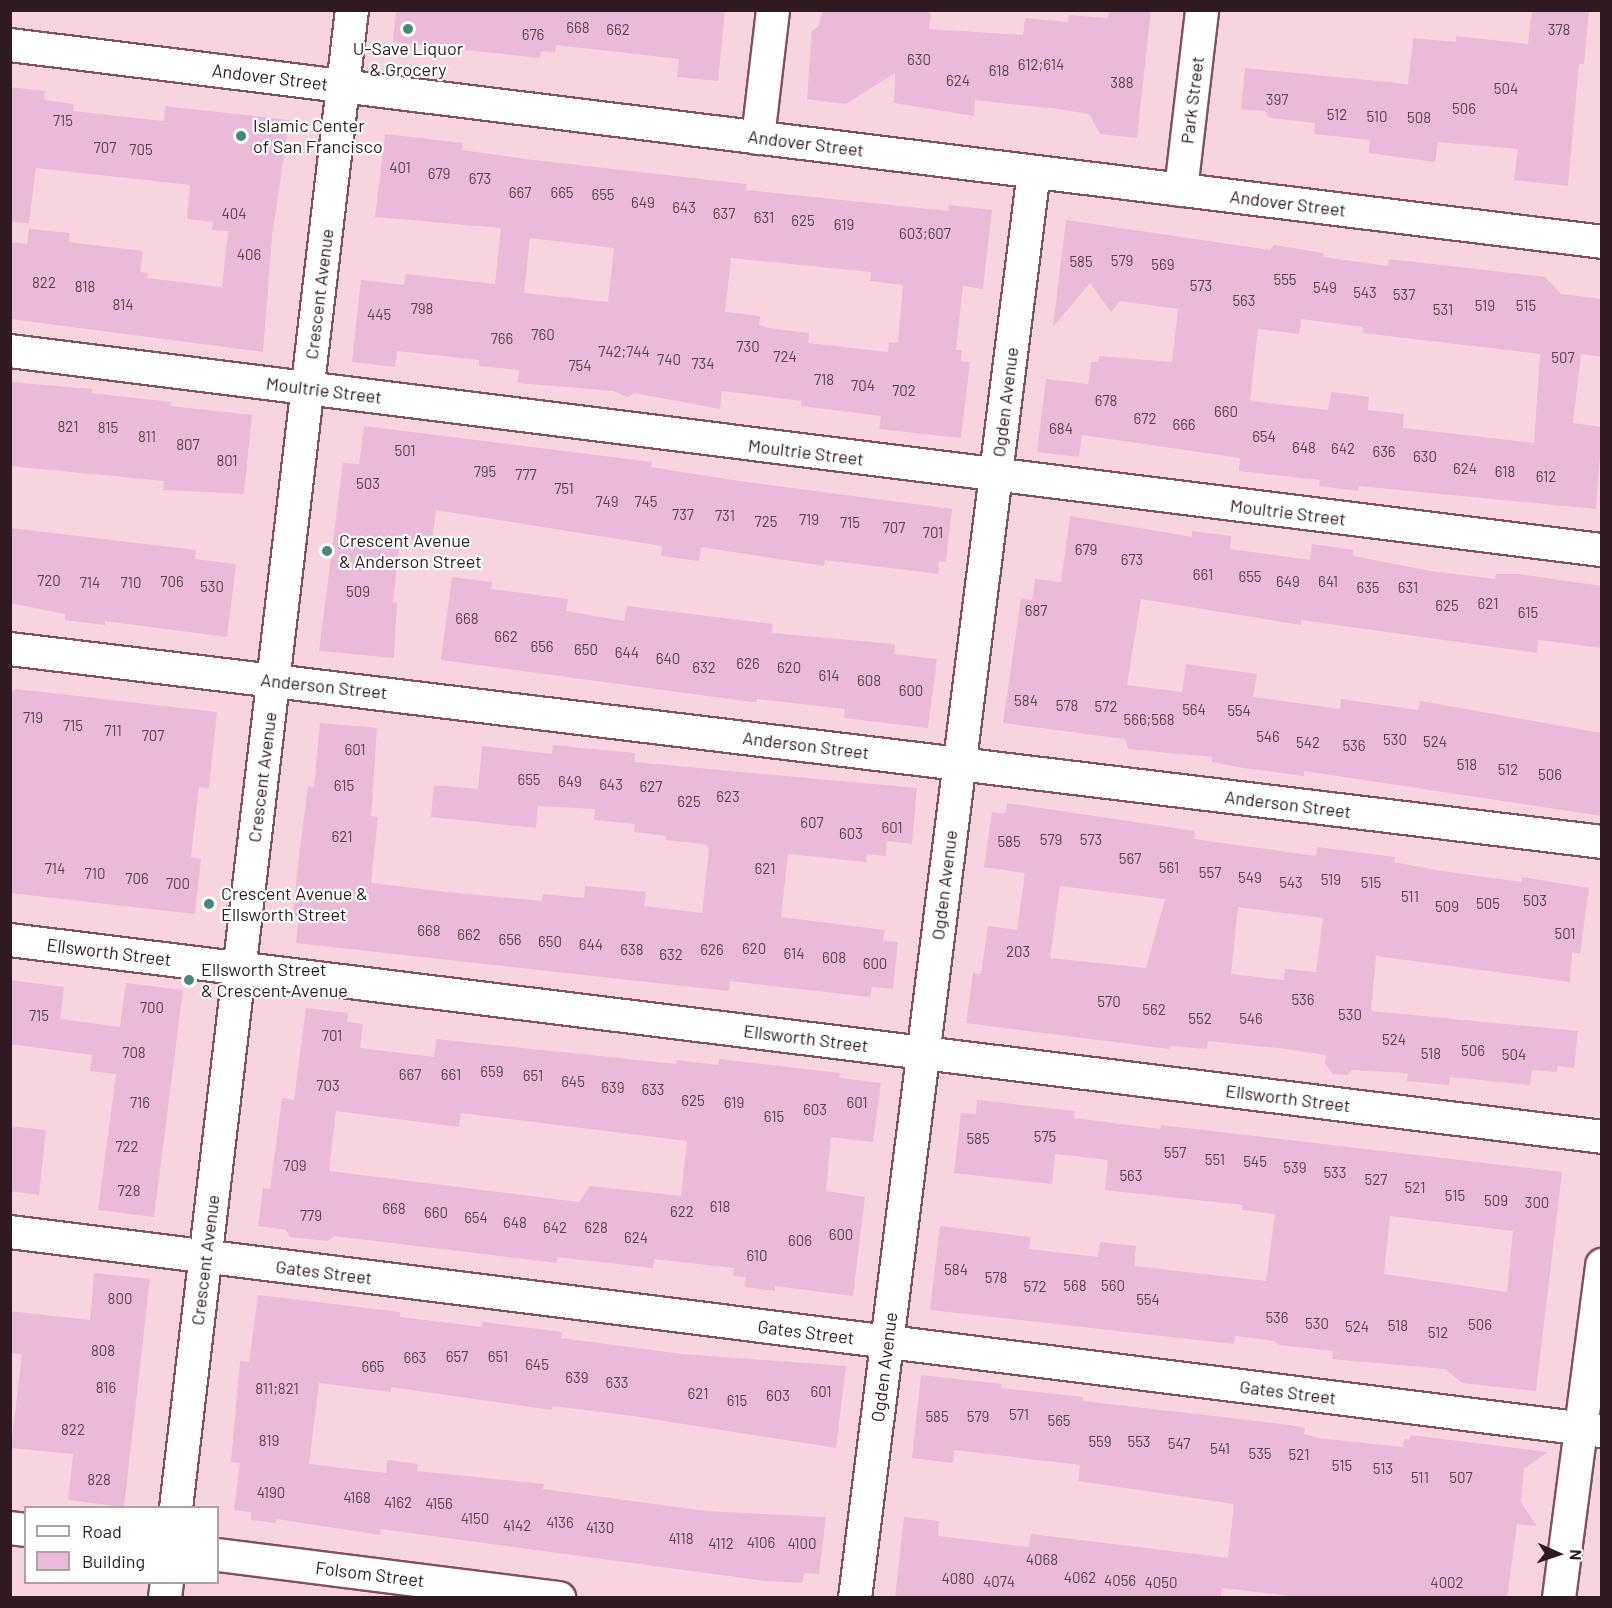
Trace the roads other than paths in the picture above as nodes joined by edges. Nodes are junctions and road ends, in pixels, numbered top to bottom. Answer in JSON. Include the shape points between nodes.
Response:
{"nodes":[{"id":1,"x":352,"y":10,"type":"edge"},
{"id":2,"x":773,"y":10,"type":"edge"},
{"id":3,"x":1202,"y":10,"type":"edge"},
{"id":4,"x":10,"y":45,"type":"edge"},
{"id":5,"x":343,"y":86,"type":"junction"},
{"id":6,"x":758,"y":138,"type":"junction"},
{"id":7,"x":1034,"y":172,"type":"junction"},
{"id":8,"x":1181,"y":190,"type":"junction"},
{"id":9,"x":1602,"y":242,"type":"edge"},
{"id":10,"x":10,"y":351,"type":"edge"},
{"id":11,"x":308,"y":388,"type":"junction"},
{"id":12,"x":995,"y":477,"type":"junction"},
{"id":13,"x":1602,"y":550,"type":"edge"},
{"id":14,"x":10,"y":649,"type":"edge"},
{"id":15,"x":274,"y":678,"type":"junction"},
{"id":16,"x":960,"y":765,"type":"junction"},
{"id":17,"x":1602,"y":842,"type":"edge"},
{"id":18,"x":10,"y":940,"type":"edge"},
{"id":19,"x":240,"y":968,"type":"junction"},
{"id":20,"x":923,"y":1053,"type":"junction"},
{"id":21,"x":1602,"y":1137,"type":"edge"},
{"id":22,"x":10,"y":1232,"type":"edge"},
{"id":23,"x":205,"y":1258,"type":"junction"},
{"id":24,"x":1602,"y":1265,"type":"edge"},
{"id":25,"x":887,"y":1342,"type":"junction"},
{"id":26,"x":1591,"y":1430,"type":"edge"},
{"id":27,"x":176,"y":1506,"type":"edge"},
{"id":28,"x":219,"y":1555,"type":"edge"},
{"id":29,"x":559,"y":1598,"type":"edge"},
{"id":30,"x":855,"y":1598,"type":"edge"},
{"id":31,"x":1559,"y":1598,"type":"edge"}],
"edges":[{"from":1,"to":5,"type":"street","name":"Crescent Avenue"},
{"from":2,"to":6,"type":"street"},
{"from":3,"to":8,"type":"street","name":"Park Street"},
{"from":4,"to":5,"type":"street","name":"Andover Street"},
{"from":5,"to":6,"type":"street","name":"Andover Street"},
{"from":5,"to":11,"type":"street","name":"Crescent Avenue"},
{"from":6,"to":7,"type":"street","name":"Andover Street"},
{"from":7,"to":8,"type":"street","name":"Andover Street"},
{"from":7,"to":12,"type":"street","name":"Ogden Avenue"},
{"from":8,"to":9,"type":"street","name":"Andover Street"},
{"from":10,"to":11,"type":"street","name":"Moultrie Street"},
{"from":11,"to":12,"type":"street","name":"Moultrie Street"},
{"from":11,"to":15,"type":"street","name":"Crescent Avenue"},
{"from":12,"to":13,"type":"street","name":"Moultrie Street"},
{"from":12,"to":16,"type":"street","name":"Ogden Avenue"},
{"from":14,"to":15,"type":"street","name":"Anderson Street","via":[[228,676]]},
{"from":15,"to":16,"type":"street","name":"Anderson Street"},
{"from":15,"to":19,"type":"street","name":"Crescent Avenue"},
{"from":16,"to":17,"type":"street","name":"Anderson Street"},
{"from":16,"to":20,"type":"street","name":"Ogden Avenue"},
{"from":18,"to":19,"type":"street","name":"Ellsworth Street"},
{"from":19,"to":20,"type":"street","name":"Ellsworth Street"},
{"from":19,"to":23,"type":"street","name":"Crescent Avenue"},
{"from":20,"to":21,"type":"street","name":"Ellsworth Street"},
{"from":20,"to":25,"type":"street","name":"Ogden Avenue"},
{"from":22,"to":23,"type":"street","name":"Gates Street"},
{"from":23,"to":25,"type":"street","name":"Gates Street"},
{"from":23,"to":27,"type":"street","name":"Crescent Avenue"},
{"from":24,"to":26,"type":"street"},
{"from":25,"to":26,"type":"street","name":"Gates Street"},
{"from":25,"to":30,"type":"street","name":"Ogden Avenue"},
{"from":26,"to":31,"type":"street"},
{"from":28,"to":29,"type":"street","name":"Folsom Street"}]}
